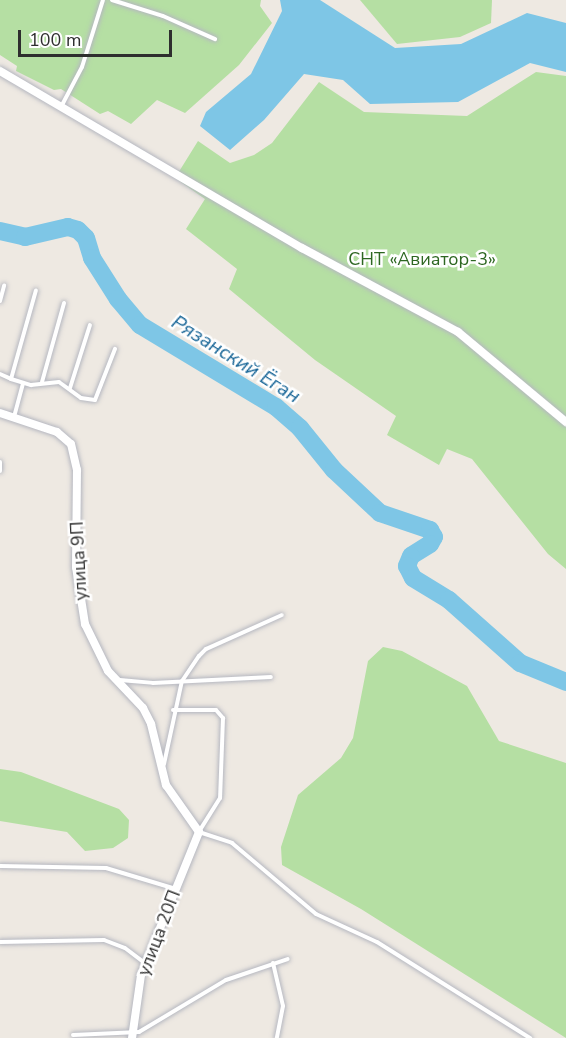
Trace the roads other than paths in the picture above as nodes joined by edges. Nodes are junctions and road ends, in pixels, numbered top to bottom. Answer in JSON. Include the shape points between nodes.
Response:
{"nodes":[{"id":1,"x":103,"y":0,"type":"edge"},
{"id":2,"x":112,"y":0,"type":"edge"},
{"id":3,"x":215,"y":39,"type":"dead end"},
{"id":4,"x":0,"y":71,"type":"edge"},
{"id":5,"x":61,"y":107,"type":"junction"},
{"id":6,"x":4,"y":286,"type":"dead end"},
{"id":7,"x":36,"y":290,"type":"dead end"},
{"id":8,"x":0,"y":301,"type":"edge"},
{"id":9,"x":64,"y":303,"type":"dead end"},
{"id":10,"x":90,"y":325,"type":"dead end"},
{"id":11,"x":115,"y":349,"type":"dead end"},
{"id":12,"x":0,"y":375,"type":"edge"},
{"id":13,"x":11,"y":379,"type":"junction"},
{"id":14,"x":42,"y":383,"type":"junction"},
{"id":15,"x":23,"y":384,"type":"junction"},
{"id":16,"x":70,"y":388,"type":"junction"},
{"id":17,"x":0,"y":413,"type":"edge"},
{"id":18,"x":14,"y":417,"type":"junction"},
{"id":19,"x":566,"y":422,"type":"edge"},
{"id":20,"x":0,"y":462,"type":"edge"},
{"id":21,"x":0,"y":471,"type":"edge"},
{"id":22,"x":282,"y":615,"type":"dead end"},
{"id":23,"x":271,"y":677,"type":"dead end"},
{"id":24,"x":115,"y":679,"type":"junction"},
{"id":25,"x":182,"y":681,"type":"junction"},
{"id":26,"x":173,"y":710,"type":"junction"},
{"id":27,"x":163,"y":771,"type":"junction"},
{"id":28,"x":199,"y":832,"type":"junction"},
{"id":29,"x":0,"y":866,"type":"edge"},
{"id":30,"x":176,"y":889,"type":"junction"},
{"id":31,"x":0,"y":942,"type":"edge"},
{"id":32,"x":288,"y":958,"type":"dead end"},
{"id":33,"x":145,"y":963,"type":"junction"},
{"id":34,"x":273,"y":963,"type":"junction"},
{"id":35,"x":73,"y":1035,"type":"dead end"},
{"id":36,"x":132,"y":1036,"type":"edge"},
{"id":37,"x":278,"y":1038,"type":"edge"},
{"id":38,"x":530,"y":1038,"type":"edge"}],
"edges":[{"from":1,"to":5,"type":"lane","via":[[82,67]]},
{"from":2,"to":3,"type":"lane","via":[[164,16]]},
{"from":4,"to":5,"type":"street"},
{"from":5,"to":19,"type":"street","via":[[302,248],[448,326]]},
{"from":6,"to":8,"type":"lane"},
{"from":7,"to":13,"type":"lane"},
{"from":9,"to":14,"type":"lane"},
{"from":10,"to":16,"type":"lane"},
{"from":11,"to":16,"type":"lane","via":[[98,398],[83,399]]},
{"from":12,"to":13,"type":"lane"},
{"from":13,"to":15,"type":"lane"},
{"from":14,"to":15,"type":"lane"},
{"from":14,"to":16,"type":"lane","via":[[59,382]]},
{"from":15,"to":18,"type":"lane"},
{"from":17,"to":18,"type":"street","name":"улица 9П"},
{"from":18,"to":24,"type":"street","name":"улица 9П","via":[[57,432],[73,450],[77,470],[76,567],[81,605],[93,646]]},
{"from":20,"to":21,"type":"lane"},
{"from":22,"to":25,"type":"lane","via":[[206,649]]},
{"from":23,"to":25,"type":"lane"},
{"from":24,"to":25,"type":"lane"},
{"from":24,"to":27,"type":"street","name":"улица 9П","via":[[152,724]]},
{"from":25,"to":26,"type":"lane"},
{"from":26,"to":27,"type":"lane"},
{"from":26,"to":28,"type":"lane","via":[[216,710],[223,718],[220,798]]},
{"from":27,"to":28,"type":"street","name":"улица 9П","via":[[172,796]]},
{"from":28,"to":30,"type":"street","name":"улица 20П"},
{"from":28,"to":38,"type":"lane","via":[[232,843],[316,914],[377,942]]},
{"from":29,"to":30,"type":"lane","via":[[106,868]]},
{"from":30,"to":33,"type":"street","name":"улица 20П"},
{"from":31,"to":33,"type":"lane","via":[[104,940],[125,948]]},
{"from":32,"to":34,"type":"lane"},
{"from":33,"to":36,"type":"street","name":"улица 20П"},
{"from":34,"to":36,"type":"lane","via":[[226,980]]},
{"from":34,"to":37,"type":"lane","via":[[283,1006]]},
{"from":35,"to":36,"type":"lane"}]}
